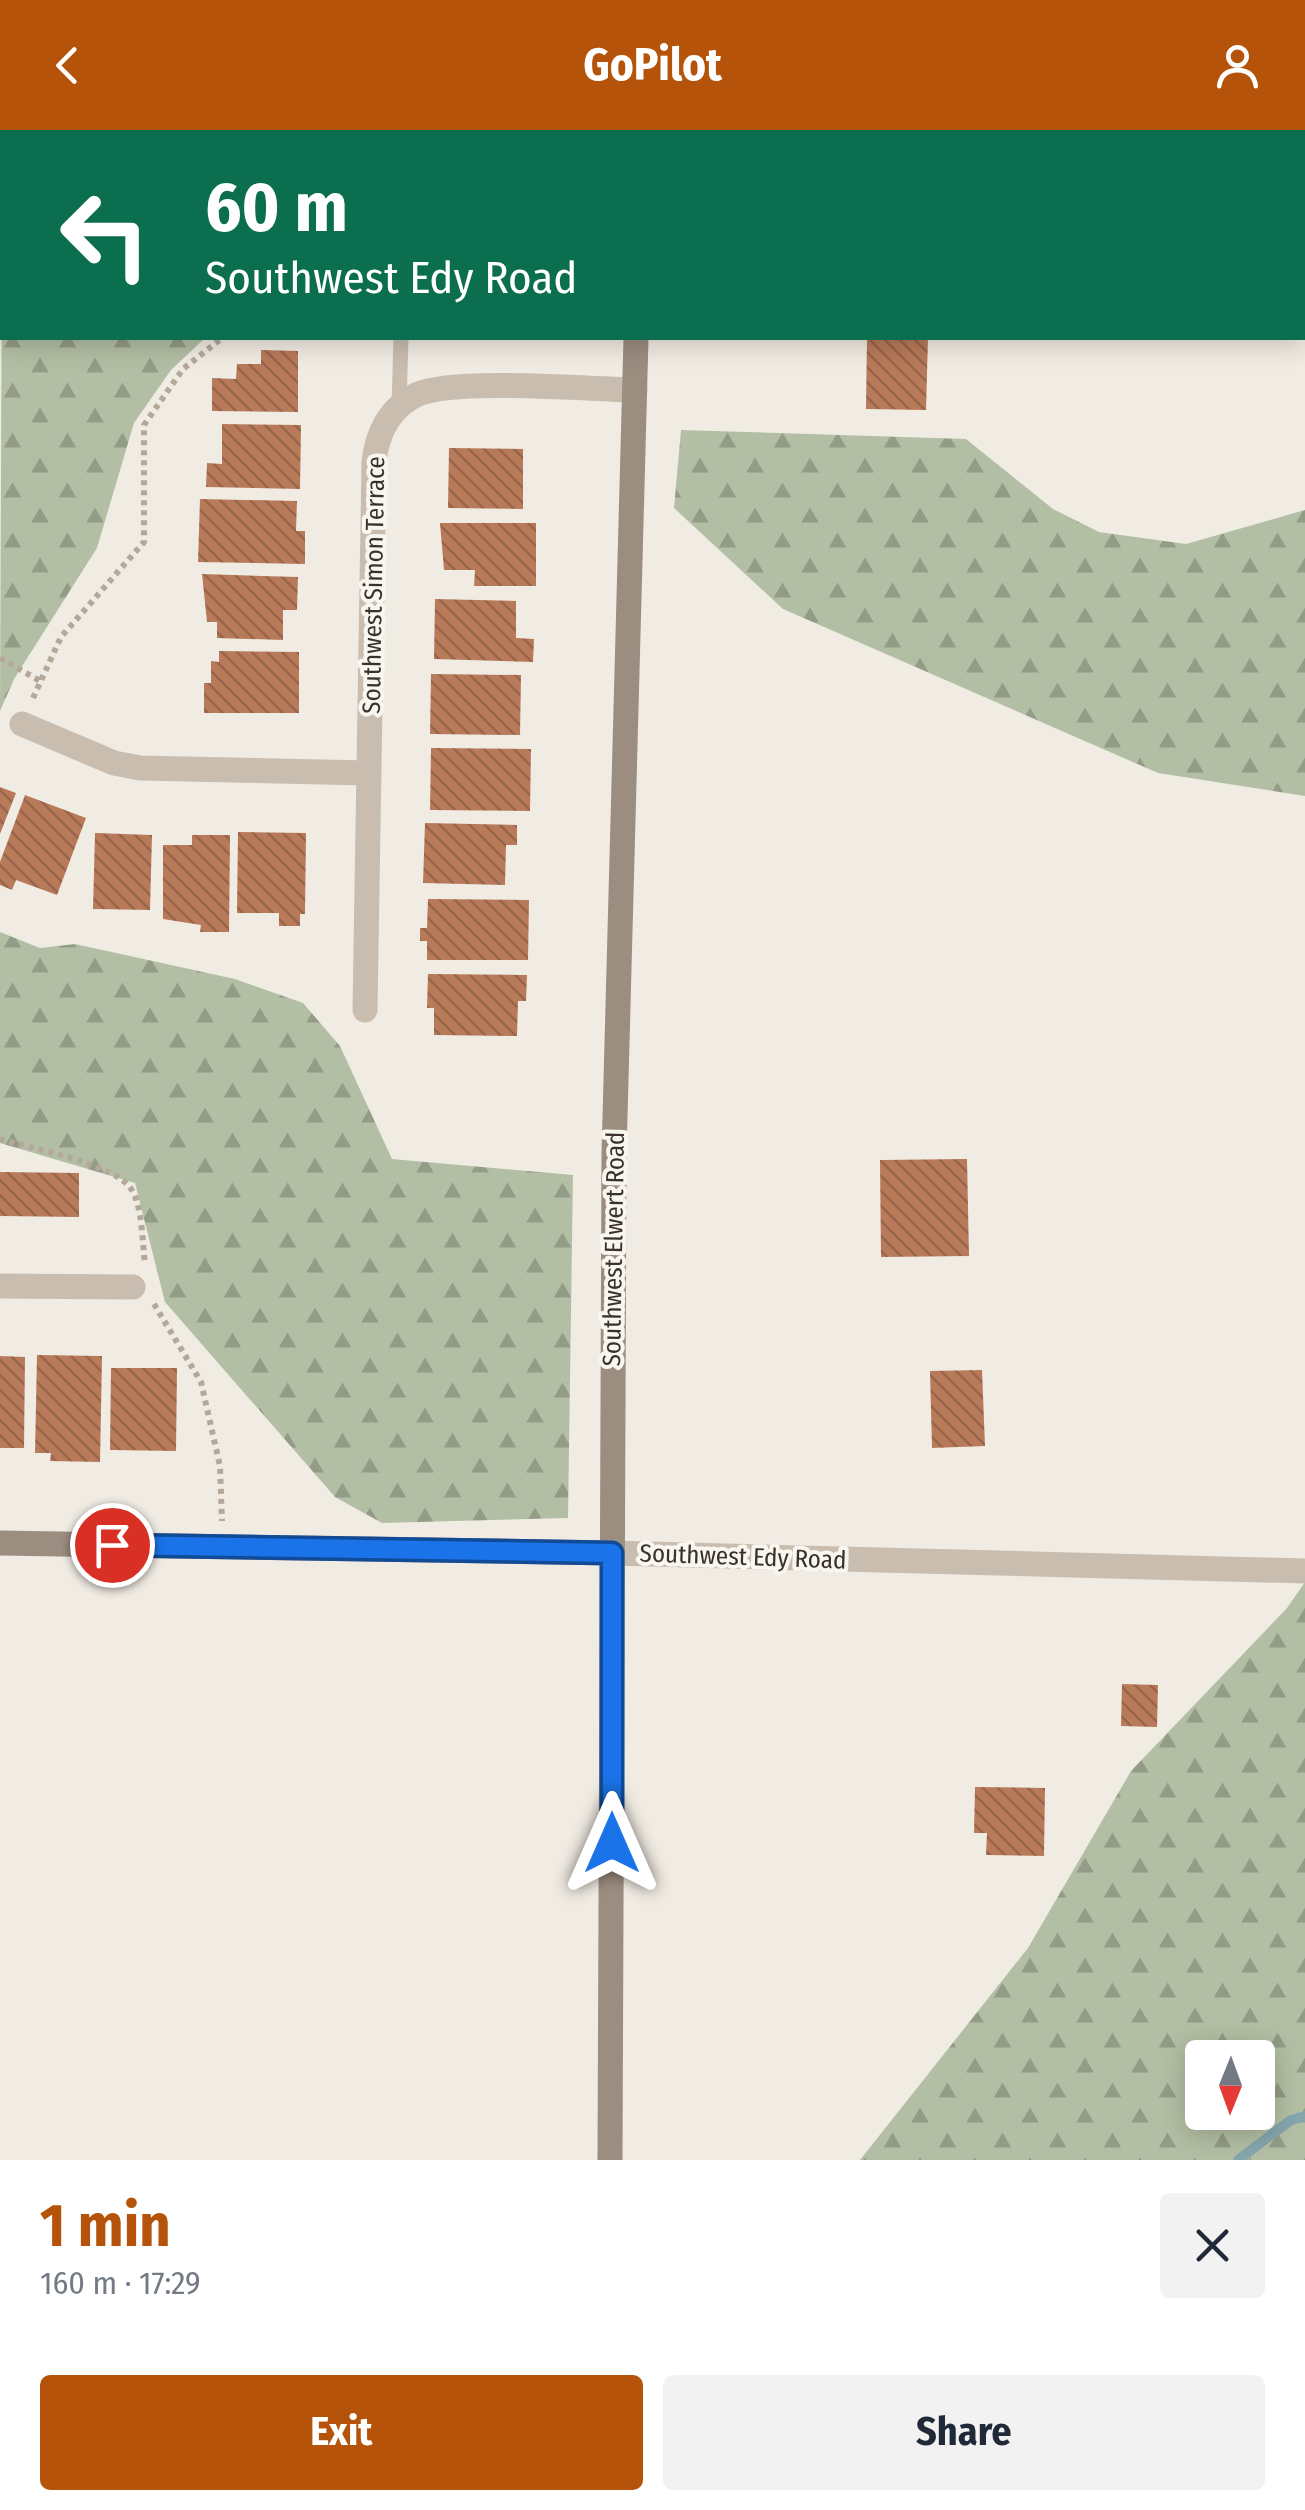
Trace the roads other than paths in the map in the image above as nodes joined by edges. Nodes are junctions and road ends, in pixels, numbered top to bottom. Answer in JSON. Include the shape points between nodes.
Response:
{"nodes":[{"id":1,"x":401,"y":340,"type":"edge"},
{"id":2,"x":636,"y":340,"type":"edge"},
{"id":3,"x":635,"y":390,"type":"junction"},
{"id":4,"x":400,"y":406,"type":"junction"},
{"id":5,"x":22,"y":724,"type":"road end"},
{"id":6,"x":369,"y":773,"type":"junction"},
{"id":7,"x":365,"y":1010,"type":"dead end"},
{"id":8,"x":0,"y":1286,"type":"edge"},
{"id":9,"x":133,"y":1287,"type":"dead end"},
{"id":10,"x":0,"y":1544,"type":"edge"},
{"id":11,"x":612,"y":1553,"type":"junction"},
{"id":12,"x":1305,"y":1571,"type":"edge"},
{"id":13,"x":610,"y":2160,"type":"edge"}],
"edges":[{"from":1,"to":4,"type":"lane"},
{"from":2,"to":3,"type":"main road","name":"Southwest Elwert Road"},
{"from":3,"to":4,"type":"street","via":[[452,387]]},
{"from":3,"to":11,"type":"main road","name":"Southwest Elwert Road","via":[[614,1154]]},
{"from":4,"to":6,"type":"street","name":"Southwest Simon Terrace","via":[[374,456]]},
{"from":5,"to":6,"type":"street","via":[[140,768]]},
{"from":6,"to":7,"type":"street","name":"Southwest Simon Terrace"},
{"from":8,"to":9,"type":"street"},
{"from":10,"to":11,"type":"main road","name":"Southwest Edy Road"},
{"from":11,"to":12,"type":"street","name":"Southwest Edy Road"},
{"from":11,"to":13,"type":"main road","name":"Southwest Elwert Road"}]}
